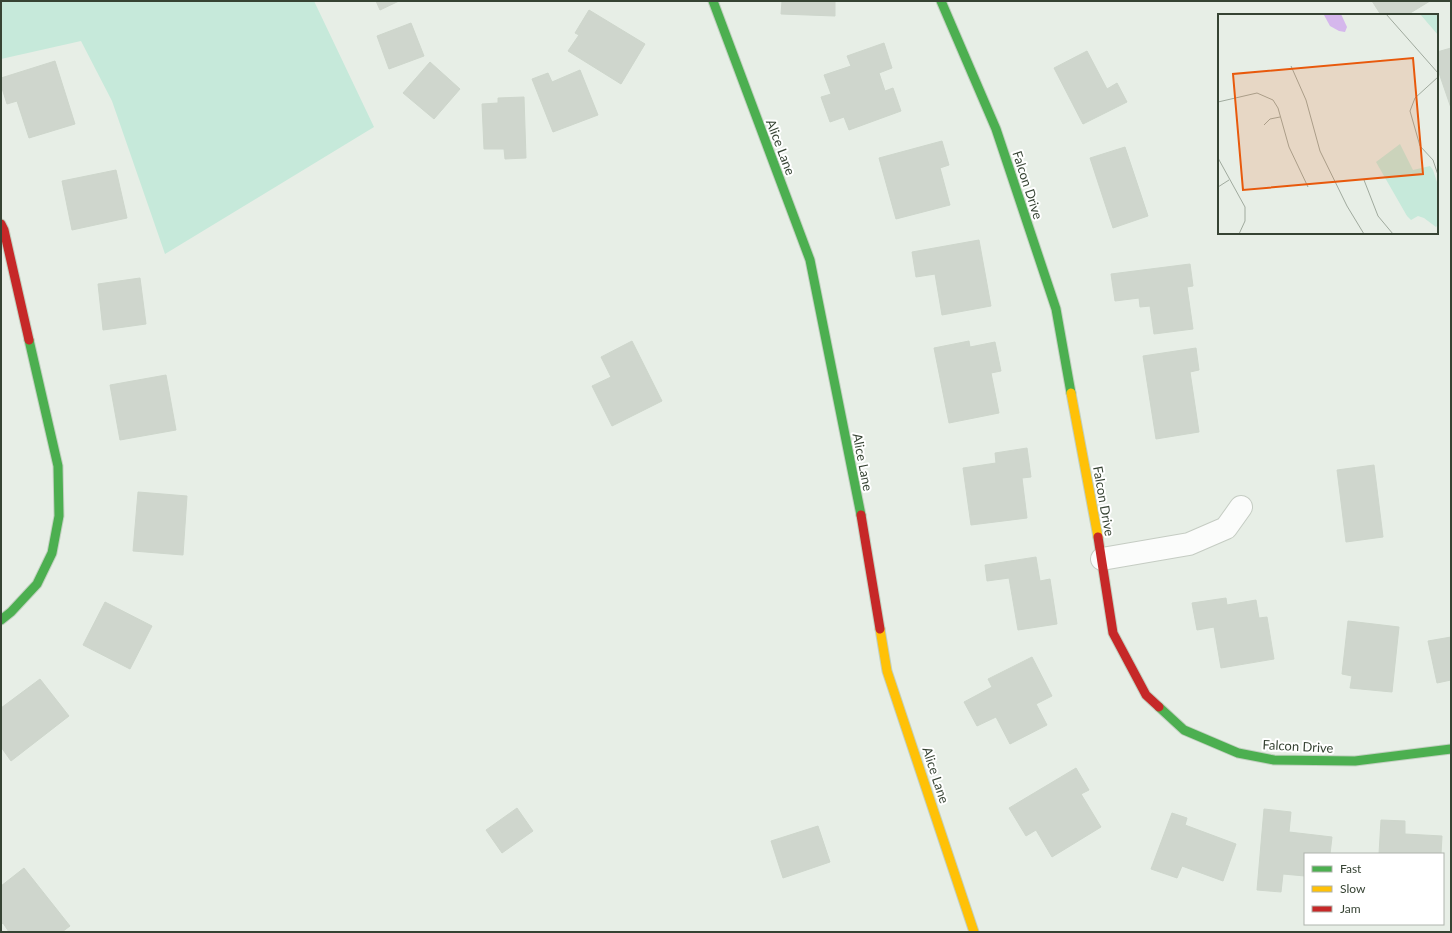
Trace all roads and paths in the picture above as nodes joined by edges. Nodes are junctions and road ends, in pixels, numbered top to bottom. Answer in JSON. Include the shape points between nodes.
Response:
{"nodes":[{"id":1,"x":713,"y":1,"type":"edge"},
{"id":2,"x":941,"y":1,"type":"edge"},
{"id":3,"x":1,"y":224,"type":"edge"},
{"id":4,"x":1241,"y":508,"type":"dead end"},
{"id":5,"x":1102,"y":559,"type":"junction"},
{"id":6,"x":1,"y":620,"type":"edge"},
{"id":7,"x":1451,"y":750,"type":"edge"},
{"id":8,"x":974,"y":932,"type":"edge"}],
"edges":[{"from":1,"to":8,"type":"street","name":"Alice Lane","via":[[810,260],[864,532],[887,671]]},
{"from":2,"to":5,"type":"street","name":"Falcon Drive","via":[[996,129],[1056,308]]},
{"from":3,"to":6,"type":"street","via":[[58,466],[59,516],[52,552],[37,584]]},
{"from":4,"to":5,"type":"street","via":[[1226,528],[1188,544]]},
{"from":5,"to":7,"type":"street","name":"Falcon Drive","via":[[1113,633],[1146,695],[1184,730],[1238,753],[1274,760],[1355,761]]}]}
